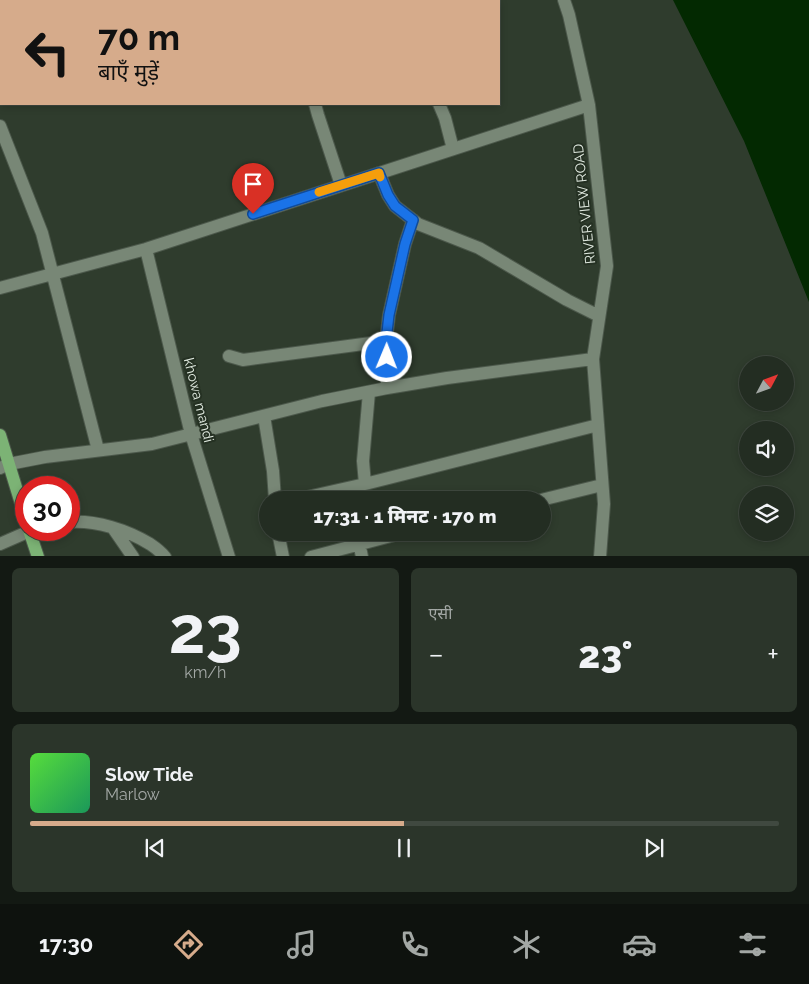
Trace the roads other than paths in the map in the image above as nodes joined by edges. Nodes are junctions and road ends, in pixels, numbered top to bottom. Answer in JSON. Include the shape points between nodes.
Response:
{"nodes":[{"id":1,"x":564,"y":0,"type":"edge"},
{"id":2,"x":315,"y":105,"type":"edge"},
{"id":3,"x":439,"y":105,"type":"edge"},
{"id":4,"x":589,"y":105,"type":"junction"},
{"id":5,"x":0,"y":126,"type":"edge"},
{"id":6,"x":453,"y":149,"type":"junction"},
{"id":7,"x":379,"y":173,"type":"junction"},
{"id":8,"x":341,"y":185,"type":"junction"},
{"id":9,"x":413,"y":220,"type":"junction"},
{"id":10,"x":146,"y":248,"type":"junction"},
{"id":11,"x":54,"y":274,"type":"junction"},
{"id":12,"x":0,"y":288,"type":"edge"},
{"id":13,"x":599,"y":316,"type":"junction"},
{"id":14,"x":386,"y":341,"type":"junction"},
{"id":15,"x":229,"y":356,"type":"dead end"},
{"id":16,"x":593,"y":360,"type":"junction"},
{"id":17,"x":387,"y":388,"type":"junction"},
{"id":18,"x":369,"y":392,"type":"junction"},
{"id":19,"x":264,"y":416,"type":"junction"},
{"id":20,"x":598,"y":425,"type":"junction"},
{"id":21,"x":191,"y":434,"type":"junction"},
{"id":22,"x":0,"y":435,"type":"edge"},
{"id":23,"x":98,"y":450,"type":"junction"},
{"id":24,"x":5,"y":466,"type":"edge"},
{"id":25,"x":365,"y":484,"type":"junction"},
{"id":26,"x":602,"y":485,"type":"junction"},
{"id":27,"x":274,"y":491,"type":"edge"},
{"id":28,"x":354,"y":491,"type":"edge"},
{"id":29,"x":15,"y":492,"type":"edge"},
{"id":30,"x":551,"y":498,"type":"edge"},
{"id":31,"x":80,"y":521,"type":"edge"},
{"id":32,"x":113,"y":528,"type":"junction"},
{"id":33,"x":15,"y":536,"type":"edge"},
{"id":34,"x":33,"y":541,"type":"edge"},
{"id":35,"x":280,"y":541,"type":"edge"},
{"id":36,"x":0,"y":544,"type":"edge"},
{"id":37,"x":359,"y":544,"type":"edge"},
{"id":38,"x":38,"y":556,"type":"edge"},
{"id":39,"x":133,"y":556,"type":"edge"},
{"id":40,"x":166,"y":556,"type":"edge"},
{"id":41,"x":229,"y":556,"type":"edge"},
{"id":42,"x":283,"y":556,"type":"edge"},
{"id":43,"x":311,"y":556,"type":"edge"},
{"id":44,"x":600,"y":556,"type":"edge"}],
"edges":[{"from":1,"to":4,"type":"street","name":"RIVER VIEW ROAD"},
{"from":2,"to":8,"type":"street"},
{"from":3,"to":6,"type":"street"},
{"from":4,"to":6,"type":"street"},
{"from":4,"to":13,"type":"street","name":"RIVER VIEW ROAD","via":[[607,266]]},
{"from":5,"to":11,"type":"street","via":[[42,233]]},
{"from":6,"to":7,"type":"street"},
{"from":7,"to":8,"type":"street"},
{"from":7,"to":9,"type":"street","via":[[395,206]]},
{"from":8,"to":10,"type":"street"},
{"from":9,"to":13,"type":"street","via":[[478,248]]},
{"from":9,"to":14,"type":"street","via":[[389,315]]},
{"from":10,"to":11,"type":"street"},
{"from":10,"to":21,"type":"street","name":"khowa mandi"},
{"from":11,"to":12,"type":"street"},
{"from":11,"to":23,"type":"street"},
{"from":13,"to":16,"type":"street","name":"RIVER VIEW ROAD"},
{"from":14,"to":15,"type":"street","via":[[243,360]]},
{"from":14,"to":17,"type":"street"},
{"from":16,"to":17,"type":"street"},
{"from":16,"to":20,"type":"street","name":"RIVER VIEW ROAD"},
{"from":17,"to":18,"type":"street"},
{"from":18,"to":19,"type":"street"},
{"from":18,"to":25,"type":"street"},
{"from":19,"to":21,"type":"street"},
{"from":19,"to":27,"type":"street"},
{"from":20,"to":25,"type":"street"},
{"from":20,"to":26,"type":"street","name":"RIVER VIEW ROAD"},
{"from":21,"to":23,"type":"street","via":[[152,444]]},
{"from":21,"to":41,"type":"street","name":"khowa mandi"},
{"from":22,"to":24,"type":"main road"},
{"from":23,"to":24,"type":"street"},
{"from":24,"to":29,"type":"main road"},
{"from":25,"to":28,"type":"street"},
{"from":26,"to":30,"type":"street"},
{"from":26,"to":44,"type":"street","name":"RIVER VIEW ROAD","via":[[604,504]]},
{"from":31,"to":32,"type":"street"},
{"from":32,"to":39,"type":"street"},
{"from":32,"to":40,"type":"street","via":[[129,533]]},
{"from":33,"to":36,"type":"street"},
{"from":34,"to":38,"type":"main road"},
{"from":35,"to":42,"type":"street"},
{"from":37,"to":43,"type":"street"}]}
